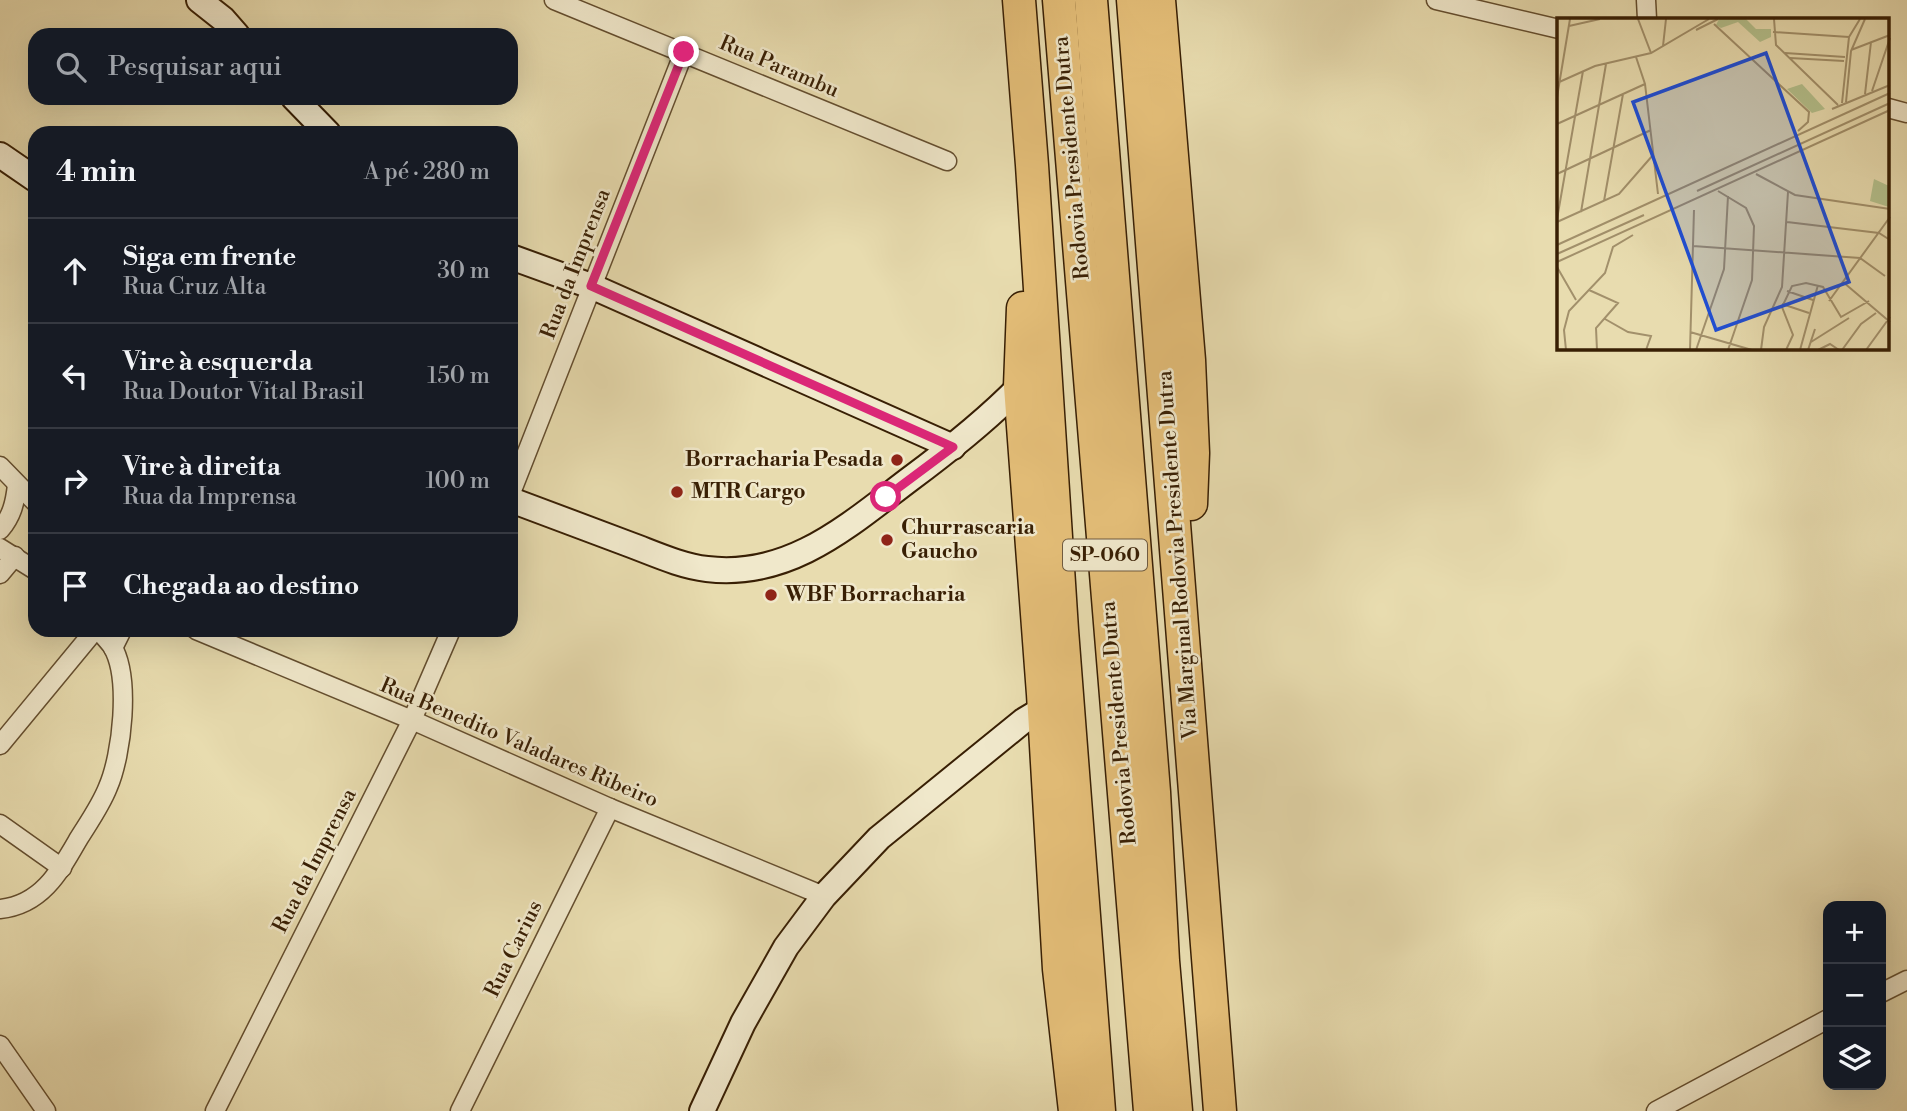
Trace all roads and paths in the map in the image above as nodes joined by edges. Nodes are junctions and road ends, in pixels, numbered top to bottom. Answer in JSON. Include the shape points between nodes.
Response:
{"nodes":[{"id":1,"x":199,"y":0,"type":"edge"},
{"id":2,"x":554,"y":0,"type":"edge"},
{"id":3,"x":1019,"y":0,"type":"edge"},
{"id":4,"x":1059,"y":0,"type":"edge"},
{"id":5,"x":1091,"y":0,"type":"edge"},
{"id":6,"x":1118,"y":0,"type":"edge"},
{"id":7,"x":1133,"y":0,"type":"edge"},
{"id":8,"x":1159,"y":0,"type":"edge"},
{"id":9,"x":1436,"y":0,"type":"edge"},
{"id":10,"x":1646,"y":0,"type":"edge"},
{"id":11,"x":1460,"y":2,"type":"edge"},
{"id":12,"x":1647,"y":18,"type":"edge"},
{"id":13,"x":231,"y":28,"type":"edge"},
{"id":14,"x":1557,"y":28,"type":"edge"},
{"id":15,"x":684,"y":52,"type":"junction"},
{"id":16,"x":301,"y":105,"type":"edge"},
{"id":17,"x":1890,"y":109,"type":"edge"},
{"id":18,"x":1907,"y":113,"type":"edge"},
{"id":19,"x":321,"y":126,"type":"edge"},
{"id":20,"x":0,"y":155,"type":"edge"},
{"id":21,"x":947,"y":161,"type":"dead end"},
{"id":22,"x":1032,"y":165,"type":"junction"},
{"id":23,"x":28,"y":174,"type":"edge"},
{"id":24,"x":518,"y":260,"type":"edge"},
{"id":25,"x":591,"y":286,"type":"junction"},
{"id":26,"x":1020,"y":386,"type":"junction"},
{"id":27,"x":985,"y":421,"type":"junction"},
{"id":28,"x":1023,"y":428,"type":"junction"},
{"id":29,"x":953,"y":447,"type":"junction"},
{"id":30,"x":0,"y":466,"type":"edge"},
{"id":31,"x":518,"y":475,"type":"edge"},
{"id":32,"x":17,"y":485,"type":"junction"},
{"id":33,"x":28,"y":495,"type":"edge"},
{"id":34,"x":518,"y":503,"type":"edge"},
{"id":35,"x":0,"y":530,"type":"edge"},
{"id":36,"x":7,"y":552,"type":"edge"},
{"id":37,"x":28,"y":566,"type":"edge"},
{"id":38,"x":0,"y":574,"type":"edge"},
{"id":39,"x":1180,"y":585,"type":"junction"},
{"id":40,"x":91,"y":637,"type":"edge"},
{"id":41,"x":103,"y":637,"type":"edge"},
{"id":42,"x":118,"y":637,"type":"edge"},
{"id":43,"x":213,"y":637,"type":"edge"},
{"id":44,"x":449,"y":637,"type":"edge"},
{"id":45,"x":113,"y":648,"type":"junction"},
{"id":46,"x":1044,"y":709,"type":"junction"},
{"id":47,"x":412,"y":720,"type":"junction"},
{"id":48,"x":0,"y":745,"type":"edge"},
{"id":49,"x":1154,"y":792,"type":"junction"},
{"id":50,"x":610,"y":808,"type":"junction"},
{"id":51,"x":0,"y":824,"type":"edge"},
{"id":52,"x":62,"y":869,"type":"junction"},
{"id":53,"x":824,"y":896,"type":"junction"},
{"id":54,"x":0,"y":909,"type":"edge"},
{"id":55,"x":1907,"y":980,"type":"edge"},
{"id":56,"x":1886,"y":990,"type":"edge"},
{"id":57,"x":1823,"y":1022,"type":"edge"},
{"id":58,"x":0,"y":1045,"type":"edge"},
{"id":59,"x":5,"y":1064,"type":"edge"},
{"id":60,"x":46,"y":1111,"type":"edge"},
{"id":61,"x":215,"y":1111,"type":"edge"},
{"id":62,"x":460,"y":1111,"type":"edge"},
{"id":63,"x":702,"y":1111,"type":"edge"},
{"id":64,"x":1075,"y":1111,"type":"edge"},
{"id":65,"x":1099,"y":1111,"type":"edge"},
{"id":66,"x":1150,"y":1111,"type":"edge"},
{"id":67,"x":1176,"y":1111,"type":"edge"},
{"id":68,"x":1220,"y":1111,"type":"edge"},
{"id":69,"x":1656,"y":1111,"type":"edge"}],
"edges":[{"from":1,"to":13,"type":"street"},
{"from":2,"to":15,"type":"street","name":"Rua Parambu"},
{"from":3,"to":22,"type":"highway","name":"Rodovia Presidente Dutra","number":"SP-060"},
{"from":4,"to":66,"type":"highway","name":"Rodovia Presidente Dutra","number":"SP-060"},
{"from":5,"to":49,"type":"highway","name":"Rodovia Presidente Dutra","number":"SP-060"},
{"from":6,"to":49,"type":"highway","via":[[1159,742]]},
{"from":7,"to":39,"type":"highway","name":"Via Marginal Rodovia Presidente Dutra","number":"SP-060"},
{"from":8,"to":39,"type":"highway","via":[[1193,453]]},
{"from":9,"to":11,"type":"street"},
{"from":10,"to":12,"type":"street"},
{"from":11,"to":14,"type":"street"},
{"from":15,"to":21,"type":"street","name":"Rua Parambu"},
{"from":15,"to":25,"type":"street","name":"Rua da Imprensa"},
{"from":16,"to":19,"type":"street"},
{"from":17,"to":18,"type":"street"},
{"from":20,"to":23,"type":"street"},
{"from":22,"to":26,"type":"highway","via":[[1023,186]]},
{"from":22,"to":65,"type":"highway","name":"Rodovia Presidente Dutra","number":"SP-060"},
{"from":24,"to":25,"type":"street"},
{"from":25,"to":29,"type":"street"},
{"from":25,"to":31,"type":"street","name":"Rua da Imprensa"},
{"from":26,"to":27,"type":"street"},
{"from":26,"to":28,"type":"highway"},
{"from":27,"to":28,"type":"street","via":[[1003,420]]},
{"from":27,"to":29,"type":"street"},
{"from":28,"to":46,"type":"highway"},
{"from":29,"to":34,"type":"street","via":[[820,545],[743,571],[705,569],[663,557]]},
{"from":30,"to":32,"type":"street"},
{"from":32,"to":33,"type":"street"},
{"from":32,"to":35,"type":"street","via":[[9,520]]},
{"from":36,"to":37,"type":"street"},
{"from":36,"to":38,"type":"street"},
{"from":39,"to":68,"type":"highway","name":"Via Marginal Rodovia Presidente Dutra","number":"SP-060"},
{"from":40,"to":48,"type":"street"},
{"from":41,"to":45,"type":"street"},
{"from":42,"to":45,"type":"street"},
{"from":43,"to":47,"type":"street","name":"Rua Benedito Valadares Ribeiro"},
{"from":44,"to":47,"type":"street","name":"Rua da Imprensa"},
{"from":45,"to":52,"type":"street","via":[[124,707],[118,752],[108,788]]},
{"from":46,"to":53,"type":"street","via":[[879,838]]},
{"from":46,"to":64,"type":"highway","via":[[1059,969]]},
{"from":47,"to":50,"type":"street","name":"Rua Benedito Valadares Ribeiro"},
{"from":47,"to":61,"type":"street","name":"Rua da Imprensa"},
{"from":49,"to":67,"type":"highway","name":"Rodovia Presidente Dutra","number":"SP-060"},
{"from":50,"to":53,"type":"street","name":"Rua Benedito Valadares Ribeiro"},
{"from":50,"to":62,"type":"street","name":"Rua Carius"},
{"from":51,"to":52,"type":"street"},
{"from":52,"to":54,"type":"street","via":[[29,901]]},
{"from":53,"to":63,"type":"street","via":[[786,947],[743,1023]]},
{"from":55,"to":56,"type":"street"},
{"from":57,"to":69,"type":"street"},
{"from":58,"to":59,"type":"street"},
{"from":59,"to":60,"type":"street"}]}
